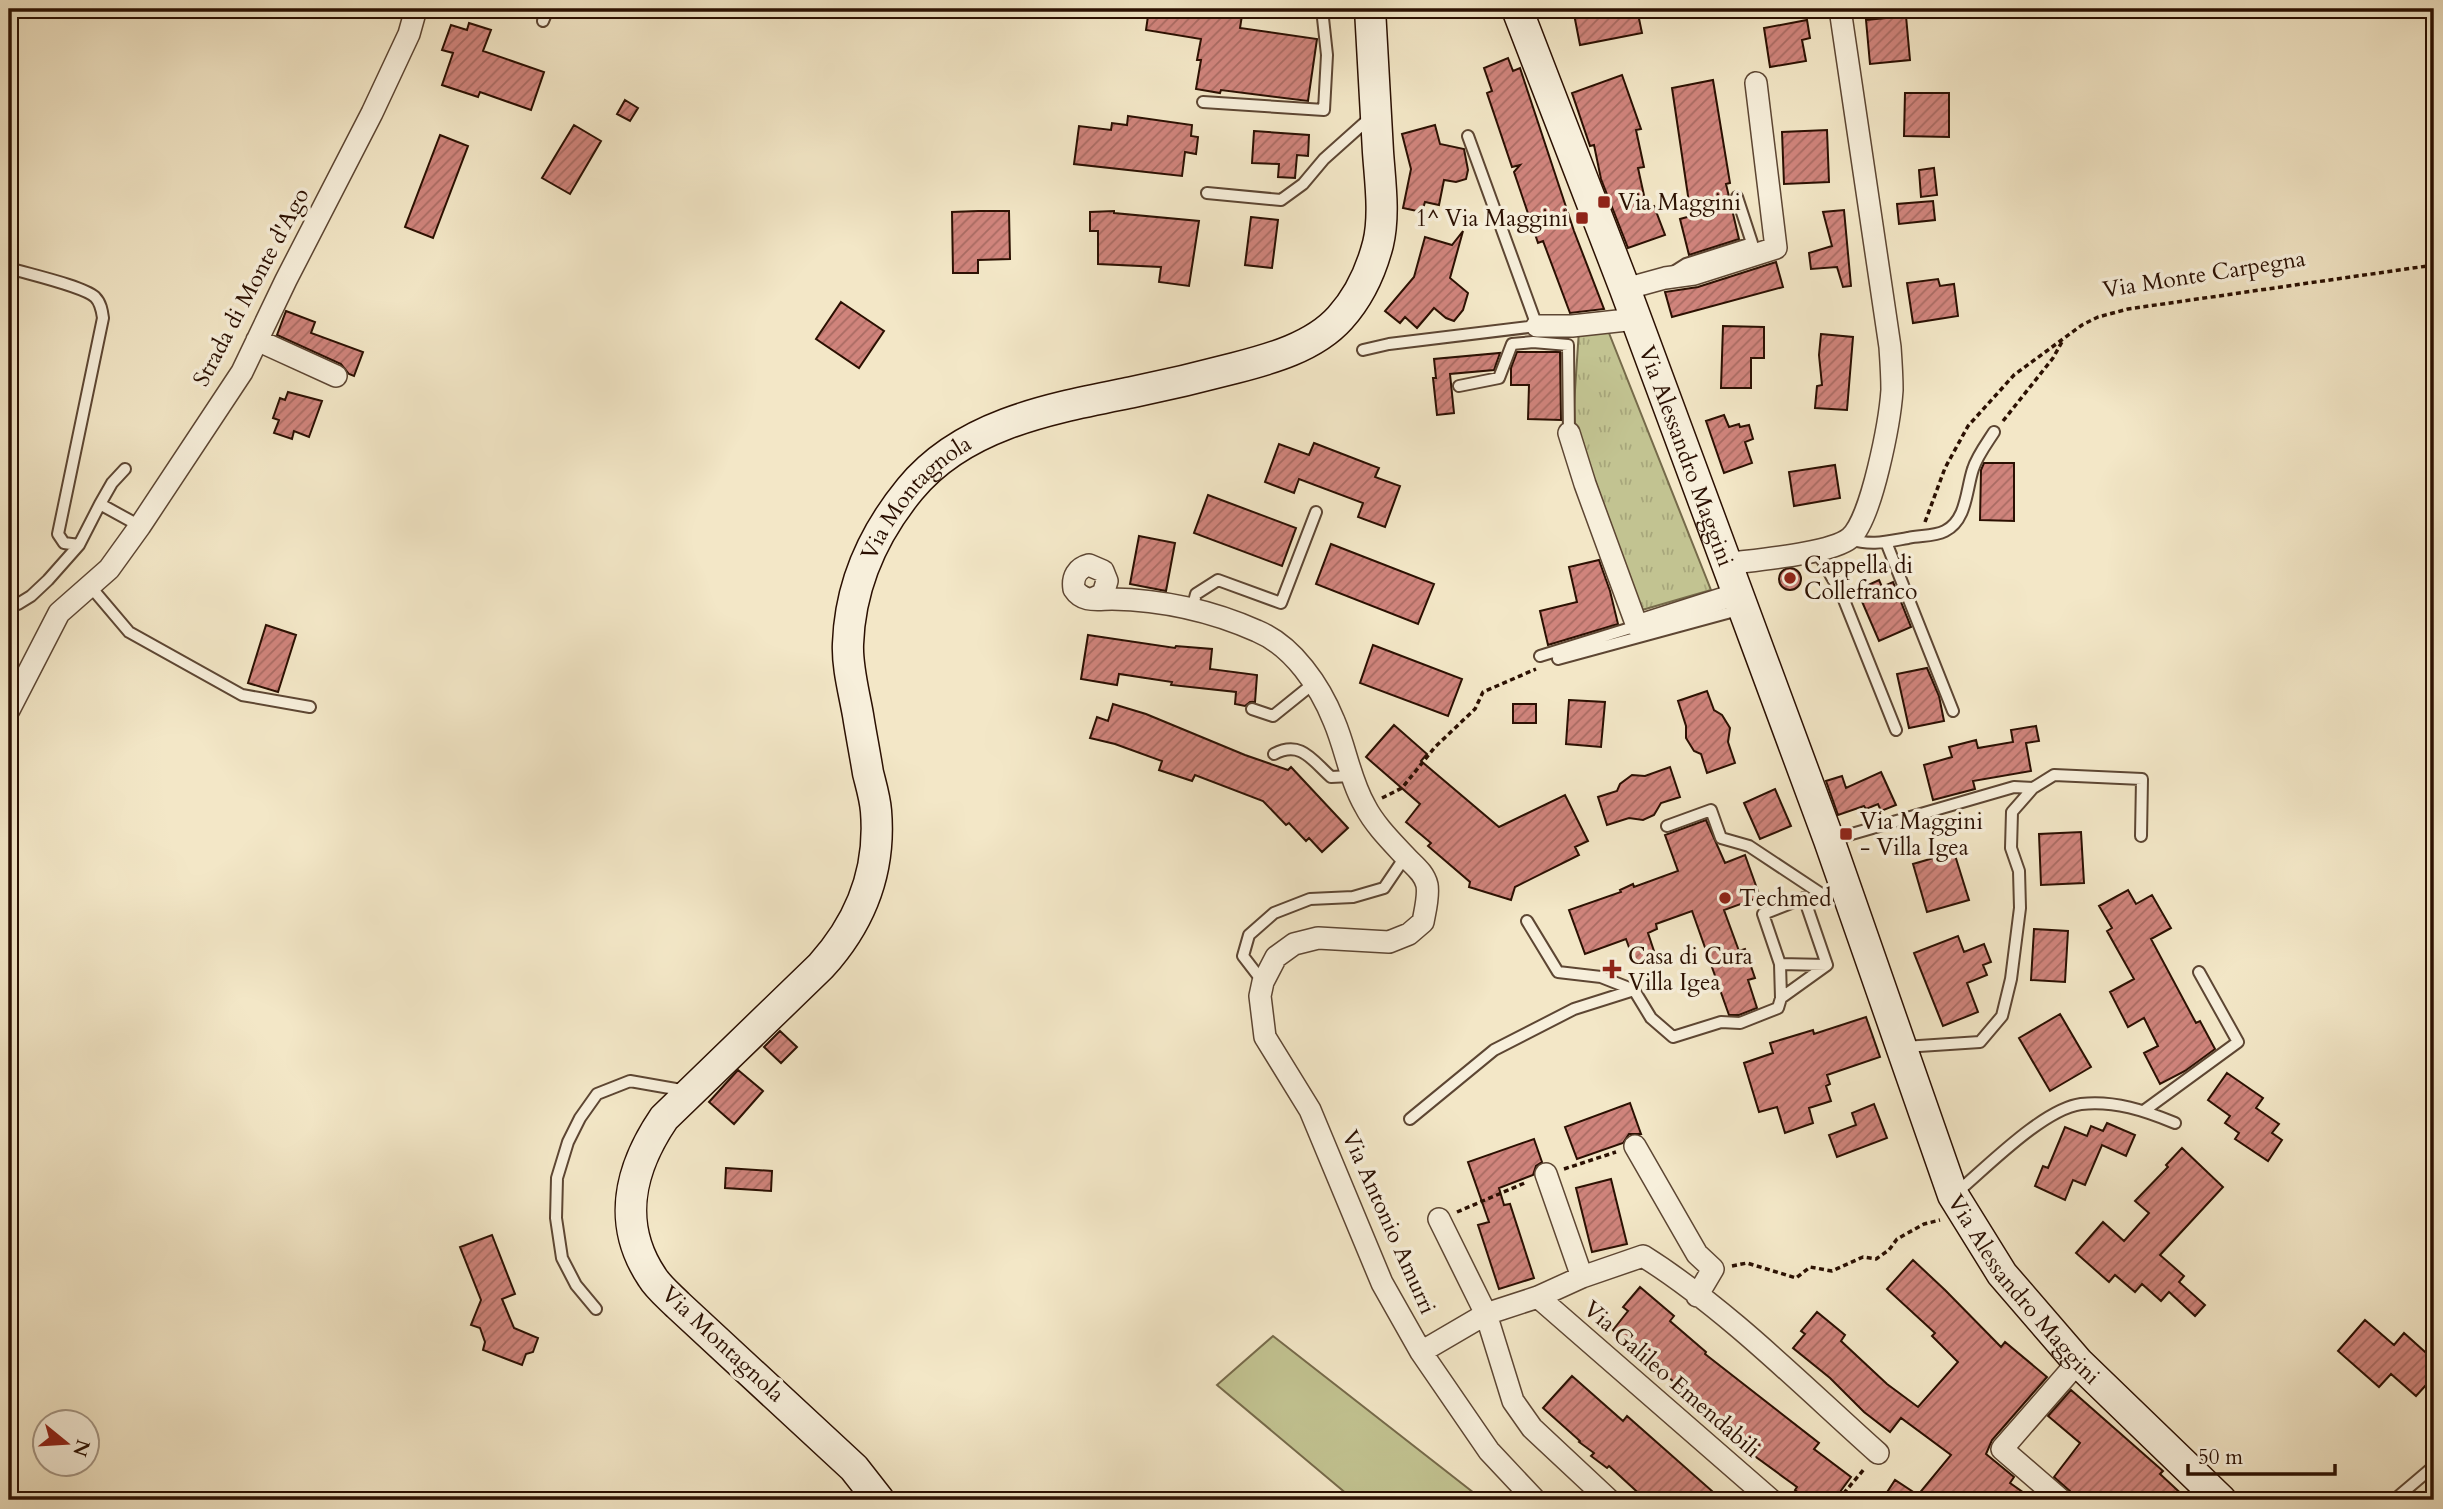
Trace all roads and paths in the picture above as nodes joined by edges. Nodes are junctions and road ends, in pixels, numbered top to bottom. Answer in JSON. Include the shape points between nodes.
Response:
{"nodes":[{"id":1,"x":416,"y":9,"type":"edge"},
{"id":2,"x":548,"y":9,"type":"edge"},
{"id":3,"x":1322,"y":9,"type":"edge"},
{"id":4,"x":1370,"y":9,"type":"edge"},
{"id":5,"x":1517,"y":9,"type":"edge"},
{"id":6,"x":1840,"y":9,"type":"edge"},
{"id":7,"x":542,"y":21,"type":"dead end"},
{"id":8,"x":1756,"y":83,"type":"dead end"},
{"id":9,"x":1203,"y":102,"type":"dead end"},
{"id":10,"x":1376,"y":113,"type":"junction"},
{"id":11,"x":1468,"y":136,"type":"dead end"},
{"id":12,"x":1207,"y":193,"type":"dead end"},
{"id":13,"x":1737,"y":197,"type":"dead end"},
{"id":14,"x":2434,"y":265,"type":"edge"},
{"id":15,"x":9,"y":268,"type":"edge"},
{"id":16,"x":1665,"y":278,"type":"junction"},
{"id":17,"x":1625,"y":289,"type":"junction"},
{"id":18,"x":1636,"y":319,"type":"junction"},
{"id":19,"x":1538,"y":326,"type":"junction"},
{"id":20,"x":257,"y":340,"type":"junction"},
{"id":21,"x":1363,"y":350,"type":"dead end"},
{"id":22,"x":336,"y":376,"type":"dead end"},
{"id":23,"x":1459,"y":386,"type":"dead end"},
{"id":24,"x":1994,"y":432,"type":"joint"},
{"id":25,"x":1569,"y":433,"type":"joint"},
{"id":26,"x":125,"y":468,"type":"dead end"},
{"id":27,"x":100,"y":504,"type":"junction"},
{"id":28,"x":1316,"y":512,"type":"dead end"},
{"id":29,"x":140,"y":526,"type":"junction"},
{"id":30,"x":1849,"y":539,"type":"junction"},
{"id":31,"x":1886,"y":542,"type":"junction"},
{"id":32,"x":79,"y":545,"type":"junction"},
{"id":33,"x":1817,"y":551,"type":"junction"},
{"id":34,"x":1725,"y":564,"type":"junction"},
{"id":35,"x":1106,"y":576,"type":"junction"},
{"id":36,"x":90,"y":586,"type":"junction"},
{"id":37,"x":1092,"y":599,"type":"junction"},
{"id":38,"x":1116,"y":599,"type":"junction"},
{"id":39,"x":1739,"y":601,"type":"junction"},
{"id":40,"x":9,"y":603,"type":"edge"},
{"id":41,"x":1192,"y":608,"type":"junction"},
{"id":42,"x":1637,"y":626,"type":"junction"},
{"id":43,"x":1540,"y":656,"type":"dead end"},
{"id":44,"x":1558,"y":659,"type":"joint"},
{"id":45,"x":1314,"y":683,"type":"junction"},
{"id":46,"x":310,"y":707,"type":"dead end"},
{"id":47,"x":9,"y":709,"type":"edge"},
{"id":48,"x":1252,"y":709,"type":"dead end"},
{"id":49,"x":1953,"y":711,"type":"dead end"},
{"id":50,"x":1896,"y":730,"type":"dead end"},
{"id":51,"x":1274,"y":754,"type":"dead end"},
{"id":52,"x":1351,"y":776,"type":"junction"},
{"id":53,"x":2033,"y":788,"type":"junction"},
{"id":54,"x":1365,"y":807,"type":"junction"},
{"id":55,"x":1667,"y":826,"type":"dead end"},
{"id":56,"x":2141,"y":836,"type":"dead end"},
{"id":57,"x":1829,"y":840,"type":"junction"},
{"id":58,"x":1405,"y":857,"type":"junction"},
{"id":59,"x":1832,"y":889,"type":"junction"},
{"id":60,"x":1804,"y":898,"type":"junction"},
{"id":61,"x":1527,"y":921,"type":"dead end"},
{"id":62,"x":1780,"y":964,"type":"junction"},
{"id":63,"x":1828,"y":965,"type":"junction"},
{"id":64,"x":2199,"y":972,"type":"dead end"},
{"id":65,"x":1263,"y":982,"type":"junction"},
{"id":66,"x":1634,"y":990,"type":"junction"},
{"id":67,"x":1780,"y":998,"type":"junction"},
{"id":68,"x":1901,"y":1047,"type":"junction"},
{"id":69,"x":689,"y":1092,"type":"junction"},
{"id":70,"x":2145,"y":1110,"type":"junction"},
{"id":71,"x":1410,"y":1119,"type":"dead end"},
{"id":72,"x":2175,"y":1123,"type":"dead end"},
{"id":73,"x":1635,"y":1146,"type":"dead end"},
{"id":74,"x":1546,"y":1174,"type":"dead end"},
{"id":75,"x":1957,"y":1202,"type":"junction"},
{"id":76,"x":1439,"y":1219,"type":"dead end"},
{"id":77,"x":1697,"y":1254,"type":"junction"},
{"id":78,"x":1713,"y":1269,"type":"junction"},
{"id":79,"x":1582,"y":1277,"type":"junction"},
{"id":80,"x":1678,"y":1278,"type":"junction"},
{"id":81,"x":1697,"y":1296,"type":"junction"},
{"id":82,"x":1538,"y":1297,"type":"junction"},
{"id":83,"x":596,"y":1309,"type":"dead end"},
{"id":84,"x":1486,"y":1314,"type":"junction"},
{"id":85,"x":1421,"y":1352,"type":"junction"},
{"id":86,"x":2078,"y":1363,"type":"junction"},
{"id":87,"x":1878,"y":1454,"type":"joint"},
{"id":88,"x":2434,"y":1466,"type":"edge"},
{"id":89,"x":2211,"y":1497,"type":"edge"},
{"id":90,"x":878,"y":1500,"type":"edge"},
{"id":91,"x":1535,"y":1500,"type":"edge"},
{"id":92,"x":1609,"y":1500,"type":"edge"},
{"id":93,"x":1771,"y":1500,"type":"edge"},
{"id":94,"x":1838,"y":1500,"type":"edge"},
{"id":95,"x":2061,"y":1500,"type":"edge"},
{"id":96,"x":2395,"y":1500,"type":"edge"}],
"edges":[{"from":1,"to":20,"type":"street","name":"Strada di Monte d'Ago","via":[[410,34]]},
{"from":2,"to":7,"type":"lane"},
{"from":3,"to":9,"type":"lane","via":[[1327,55],[1324,110]]},
{"from":4,"to":10,"type":"main road","name":"Via Montagnola"},
{"from":5,"to":17,"type":"main road","name":"Via Alessandro Maggini"},
{"from":6,"to":30,"type":"street","via":[[1890,347],[1892,390],[1874,486],[1862,523]]},
{"from":8,"to":16,"type":"street","via":[[1776,248],[1694,274]]},
{"from":10,"to":12,"type":"lane","via":[[1281,200]]},
{"from":10,"to":69,"type":"main road","name":"Via Montagnola","via":[[1379,240],[1354,300],[1317,337],[1272,358],[1001,425],[937,463],[910,488],[869,551],[850,615],[851,678],[876,811],[875,852],[859,913],[821,966]]},
{"from":11,"to":19,"type":"lane"},
{"from":13,"to":16,"type":"lane","via":[[1752,243],[1686,264]]},
{"from":14,"to":24,"type":"path","name":"Via Monte Carpegna","via":[[2098,317],[2064,338]]},
{"from":15,"to":32,"type":"lane","via":[[73,287],[94,296],[100,305],[103,318],[58,534],[64,543]]},
{"from":16,"to":17,"type":"street"},
{"from":17,"to":18,"type":"main road","name":"Via Alessandro Maggini"},
{"from":18,"to":19,"type":"street","name":"Via Alessandro Maggini"},
{"from":18,"to":34,"type":"main road","name":"Via Alessandro Maggini"},
{"from":19,"to":21,"type":"lane"},
{"from":20,"to":22,"type":"street"},
{"from":20,"to":29,"type":"street","name":"Strada di Monte d'Ago","via":[[242,372]]},
{"from":23,"to":25,"type":"lane","via":[[1499,378],[1512,344],[1568,345]]},
{"from":24,"to":31,"type":"lane","via":[[1973,467],[1958,519],[1932,536]]},
{"from":25,"to":42,"type":"street"},
{"from":26,"to":27,"type":"lane"},
{"from":27,"to":29,"type":"lane"},
{"from":27,"to":32,"type":"lane"},
{"from":28,"to":41,"type":"lane","via":[[1280,603],[1218,580],[1196,594]]},
{"from":29,"to":36,"type":"street","name":"Strada di Monte d'Ago","via":[[109,569]]},
{"from":30,"to":31,"type":"lane","via":[[1868,545]]},
{"from":30,"to":33,"type":"street"},
{"from":31,"to":49,"type":"lane"},
{"from":32,"to":40,"type":"lane","via":[[32,596],[18,604]]},
{"from":33,"to":34,"type":"street"},
{"from":33,"to":50,"type":"lane","via":[[1842,596]]},
{"from":34,"to":39,"type":"main road","name":"Via Alessandro Maggini"},
{"from":35,"to":37,"type":"street","via":[[1103,594]]},
{"from":35,"to":37,"type":"street","via":[[1089,565],[1078,570],[1073,583],[1077,594]]},
{"from":35,"to":38,"type":"street"},
{"from":36,"to":46,"type":"lane","via":[[129,632],[242,695]]},
{"from":36,"to":47,"type":"street","name":"Strada di Monte d'Ago","via":[[60,613]]},
{"from":37,"to":38,"type":"street"},
{"from":38,"to":41,"type":"street"},
{"from":39,"to":42,"type":"street","name":"Via Alessandro Maggini"},
{"from":39,"to":44,"type":"lane"},
{"from":39,"to":57,"type":"main road","name":"Via Alessandro Maggini"},
{"from":41,"to":45,"type":"street","via":[[1261,632],[1286,650]]},
{"from":42,"to":43,"type":"lane"},
{"from":44,"to":54,"type":"path","via":[[1483,692],[1475,709],[1435,747],[1402,788]]},
{"from":45,"to":48,"type":"lane","via":[[1273,716]]},
{"from":45,"to":52,"type":"street","via":[[1334,721]]},
{"from":51,"to":52,"type":"lane","via":[[1287,747],[1302,751],[1331,778]]},
{"from":52,"to":54,"type":"street"},
{"from":53,"to":56,"type":"lane","via":[[2054,775],[2142,779]]},
{"from":53,"to":57,"type":"lane","via":[[2014,787]]},
{"from":53,"to":68,"type":"lane","via":[[2012,812],[2011,848],[2019,871],[2020,908],[2002,1016],[1980,1042]]},
{"from":54,"to":58,"type":"street"},
{"from":55,"to":59,"type":"lane","via":[[1711,810],[1721,838],[1749,846]]},
{"from":57,"to":59,"type":"main road","name":"Via Alessandro Maggini"},
{"from":58,"to":65,"type":"lane","via":[[1384,888],[1353,897],[1310,899],[1275,913],[1249,935],[1243,956]]},
{"from":58,"to":65,"type":"street","via":[[1418,867],[1427,884],[1423,922],[1389,942],[1318,938],[1294,944],[1276,957]]},
{"from":59,"to":60,"type":"lane"},
{"from":59,"to":68,"type":"main road","name":"Via Alessandro Maggini"},
{"from":60,"to":62,"type":"lane","via":[[1763,914]]},
{"from":60,"to":63,"type":"lane"},
{"from":61,"to":66,"type":"lane","via":[[1558,972],[1601,977]]},
{"from":62,"to":63,"type":"lane"},
{"from":62,"to":67,"type":"lane"},
{"from":63,"to":67,"type":"lane"},
{"from":64,"to":70,"type":"lane","via":[[2238,1042]]},
{"from":65,"to":85,"type":"street","name":"Via Antonio Amurri","via":[[1260,996],[1265,1037],[1310,1110],[1382,1283]]},
{"from":66,"to":67,"type":"lane","via":[[1651,1018],[1673,1037],[1721,1022],[1740,1023],[1778,1008]]},
{"from":66,"to":71,"type":"lane","via":[[1574,1009],[1494,1051]]},
{"from":68,"to":75,"type":"main road","name":"Via Alessandro Maggini"},
{"from":69,"to":83,"type":"lane","via":[[630,1081],[597,1094],[568,1142],[557,1178],[555,1218],[562,1258]]},
{"from":69,"to":90,"type":"main road","name":"Via Montagnola","via":[[650,1139],[632,1181],[632,1224],[638,1247],[652,1277],[678,1305],[854,1468]]},
{"from":70,"to":72,"type":"lane"},
{"from":70,"to":75,"type":"lane","via":[[2079,1104],[2048,1116]]},
{"from":73,"to":77,"type":"street"},
{"from":74,"to":79,"type":"street","name":"Via Galileo Emendabili"},
{"from":75,"to":78,"type":"path","via":[[1944,1219],[1924,1223],[1876,1259],[1863,1257],[1832,1271],[1810,1267],[1796,1278],[1747,1263]]},
{"from":75,"to":86,"type":"main road","name":"Via Alessandro Maggini","via":[[2002,1274]]},
{"from":76,"to":84,"type":"street"},
{"from":77,"to":78,"type":"street"},
{"from":77,"to":80,"type":"street"},
{"from":78,"to":81,"type":"street"},
{"from":79,"to":80,"type":"street","name":"Via Galileo Emendabili","via":[[1643,1256]]},
{"from":79,"to":82,"type":"street","name":"Via Galileo Emendabili"},
{"from":80,"to":81,"type":"street","name":"Via Galileo Emendabili"},
{"from":81,"to":87,"type":"street","name":"Via Galileo Emendabili"},
{"from":82,"to":84,"type":"street","name":"Via Galileo Emendabili"},
{"from":82,"to":93,"type":"street","name":"Via Galileo Emendabili"},
{"from":84,"to":85,"type":"street","name":"Via Galileo Emendabili"},
{"from":84,"to":92,"type":"street","via":[[1513,1401],[1532,1427]]},
{"from":85,"to":91,"type":"street","name":"Via Antonio Amurri","via":[[1489,1451]]},
{"from":86,"to":89,"type":"main road","name":"Via Alessandro Maggini"},
{"from":86,"to":95,"type":"street","via":[[2002,1448]]},
{"from":87,"to":94,"type":"path"},
{"from":88,"to":96,"type":"lane"}]}
